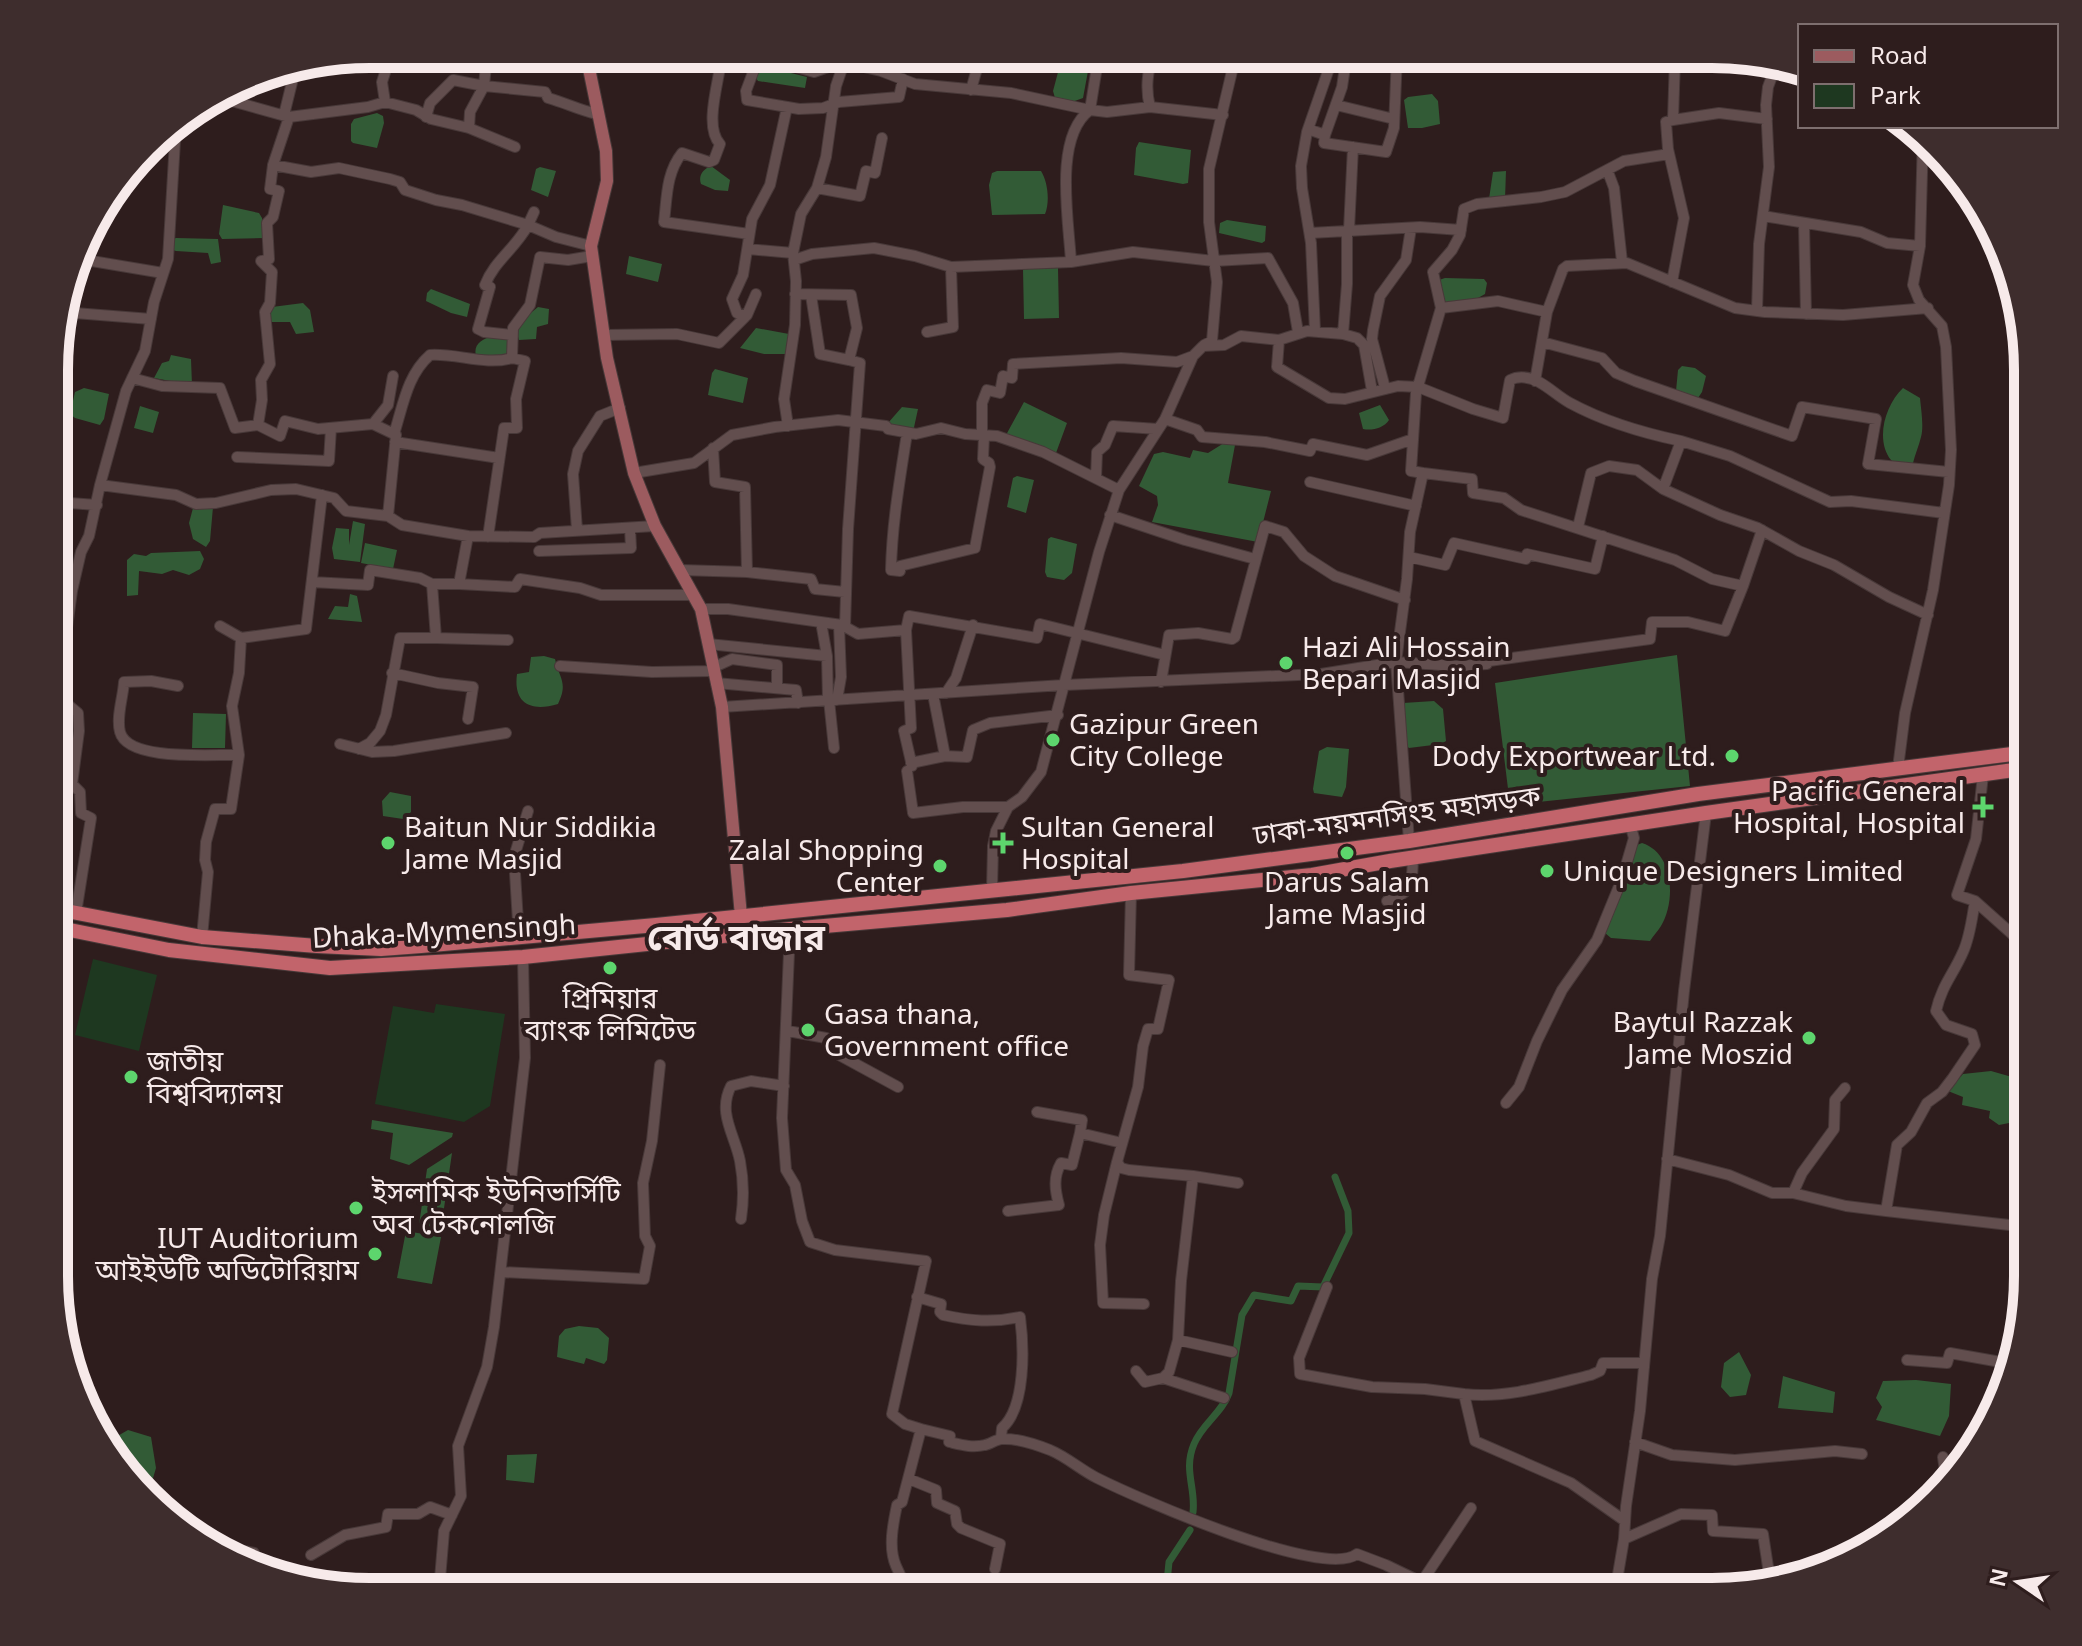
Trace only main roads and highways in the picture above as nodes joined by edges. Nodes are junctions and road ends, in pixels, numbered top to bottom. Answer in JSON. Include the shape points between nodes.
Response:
{"nodes":[{"id":1,"x":589,"y":68,"type":"edge"},
{"id":2,"x":2014,"y":754,"type":"edge"},
{"id":3,"x":2014,"y":770,"type":"edge"},
{"id":4,"x":68,"y":911,"type":"edge"},
{"id":5,"x":741,"y":916,"type":"junction"},
{"id":6,"x":790,"y":929,"type":"joint"},
{"id":7,"x":68,"y":930,"type":"edge"}],
"edges":[{"from":1,"to":5,"type":"main road","via":[[606,151],[607,181],[592,251],[603,335],[634,473],[655,526],[701,609],[722,707]]},
{"from":2,"to":5,"type":"highway","name":"ঢাকা-ময়মনসিংহ মহাসড়ক","via":[[1698,794],[1409,841],[1143,876]]},
{"from":3,"to":6,"type":"highway","name":"ঢাকা-ময়মনসিংহ মহাসড়ক","via":[[1312,875]]},
{"from":4,"to":5,"type":"highway","name":"ঢাকা-ময়মনসিংহ মহাসড়ক","via":[[202,937],[381,949]]},
{"from":6,"to":7,"type":"highway","name":"Dhaka-Mymensingh","via":[[523,957],[330,968],[169,950]]}]}
